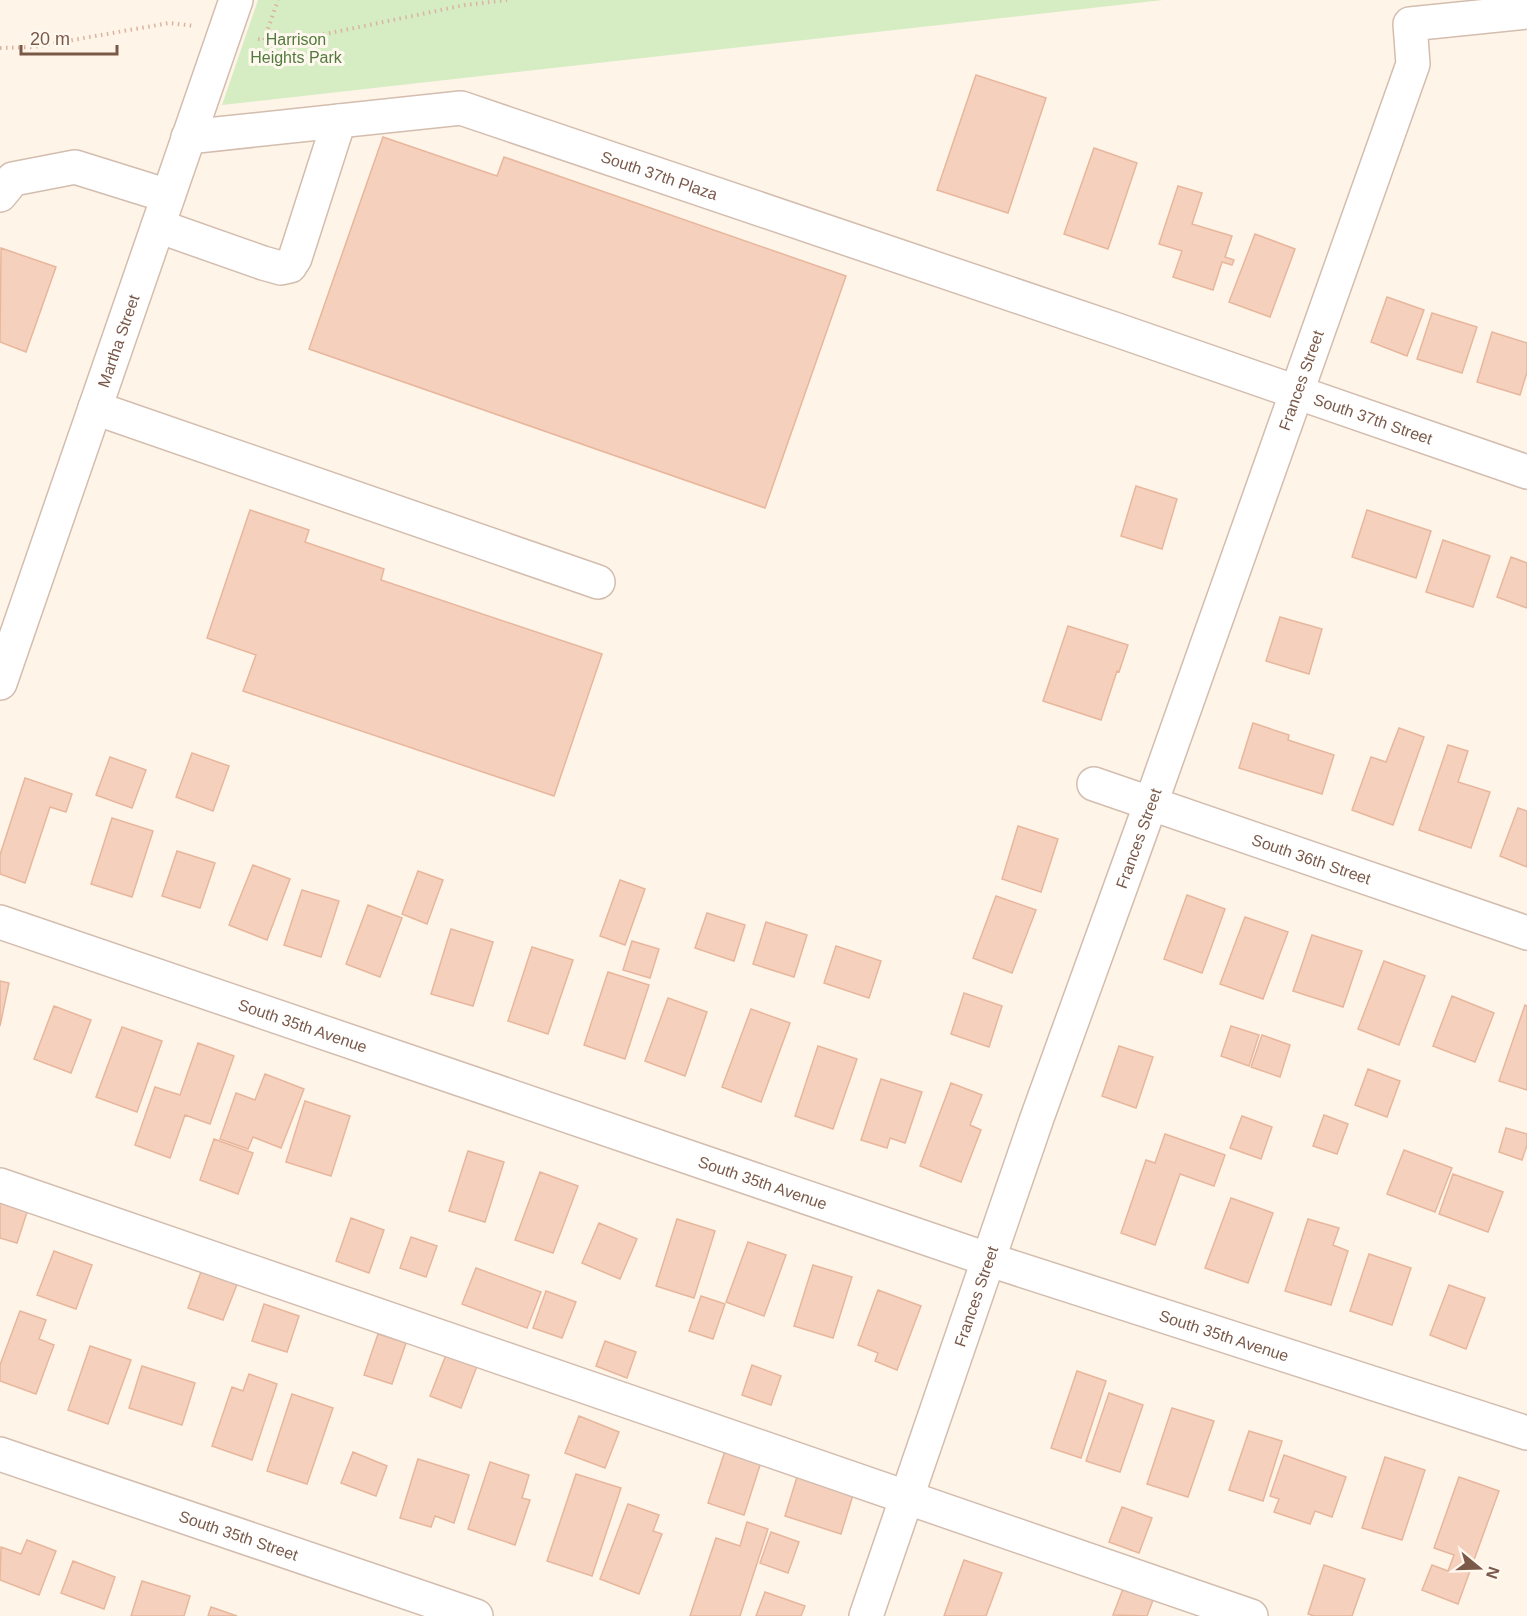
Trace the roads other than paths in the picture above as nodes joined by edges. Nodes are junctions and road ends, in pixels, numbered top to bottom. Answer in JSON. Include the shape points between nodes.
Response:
{"nodes":[{"id":1,"x":236,"y":0,"type":"edge"},
{"id":2,"x":1527,"y":12,"type":"edge"},
{"id":3,"x":339,"y":122,"type":"junction"},
{"id":4,"x":188,"y":137,"type":"junction"},
{"id":5,"x":0,"y":195,"type":"edge"},
{"id":6,"x":163,"y":211,"type":"junction"},
{"id":7,"x":1117,"y":330,"type":"joint"},
{"id":8,"x":1296,"y":393,"type":"junction"},
{"id":9,"x":95,"y":408,"type":"junction"},
{"id":10,"x":1527,"y":472,"type":"edge"},
{"id":11,"x":598,"y":582,"type":"dead end"},
{"id":12,"x":0,"y":683,"type":"edge"},
{"id":13,"x":1094,"y":784,"type":"dead end"},
{"id":14,"x":1151,"y":803,"type":"junction"},
{"id":15,"x":0,"y":922,"type":"edge"},
{"id":16,"x":1527,"y":933,"type":"edge"},
{"id":17,"x":0,"y":1185,"type":"edge"},
{"id":18,"x":987,"y":1260,"type":"junction"},
{"id":19,"x":1527,"y":1433,"type":"edge"},
{"id":20,"x":0,"y":1454,"type":"edge"},
{"id":21,"x":907,"y":1497,"type":"junction"},
{"id":22,"x":476,"y":1616,"type":"edge"},
{"id":23,"x":866,"y":1616,"type":"edge"},
{"id":24,"x":1251,"y":1616,"type":"edge"}],
"edges":[{"from":1,"to":4,"type":"street","name":"Martha Street"},
{"from":2,"to":8,"type":"street","name":"Frances Street","via":[[1410,24],[1413,64]]},
{"from":3,"to":4,"type":"street","name":"South 37th Plaza"},
{"from":3,"to":6,"type":"street","via":[[290,266],[263,263]]},
{"from":3,"to":7,"type":"street","name":"South 37th Plaza","via":[[461,108]]},
{"from":4,"to":6,"type":"street","name":"Martha Street"},
{"from":5,"to":6,"type":"street","via":[[13,178],[75,167]]},
{"from":6,"to":9,"type":"street","name":"Martha Street"},
{"from":7,"to":8,"type":"street","name":"South 37th Street"},
{"from":8,"to":10,"type":"street","name":"South 37th Street"},
{"from":8,"to":14,"type":"street","name":"Frances Street"},
{"from":9,"to":11,"type":"street"},
{"from":9,"to":12,"type":"street","name":"Martha Street"},
{"from":13,"to":14,"type":"street","name":"South 36th Street"},
{"from":14,"to":16,"type":"street","name":"South 36th Street"},
{"from":14,"to":18,"type":"street","name":"Frances Street"},
{"from":15,"to":18,"type":"street","name":"South 35th Avenue"},
{"from":17,"to":21,"type":"street"},
{"from":18,"to":19,"type":"street","name":"South 35th Avenue"},
{"from":18,"to":21,"type":"street","name":"Frances Street"},
{"from":20,"to":22,"type":"street","name":"South 35th Street"},
{"from":21,"to":23,"type":"street","name":"Frances Street"},
{"from":21,"to":24,"type":"street"}]}
